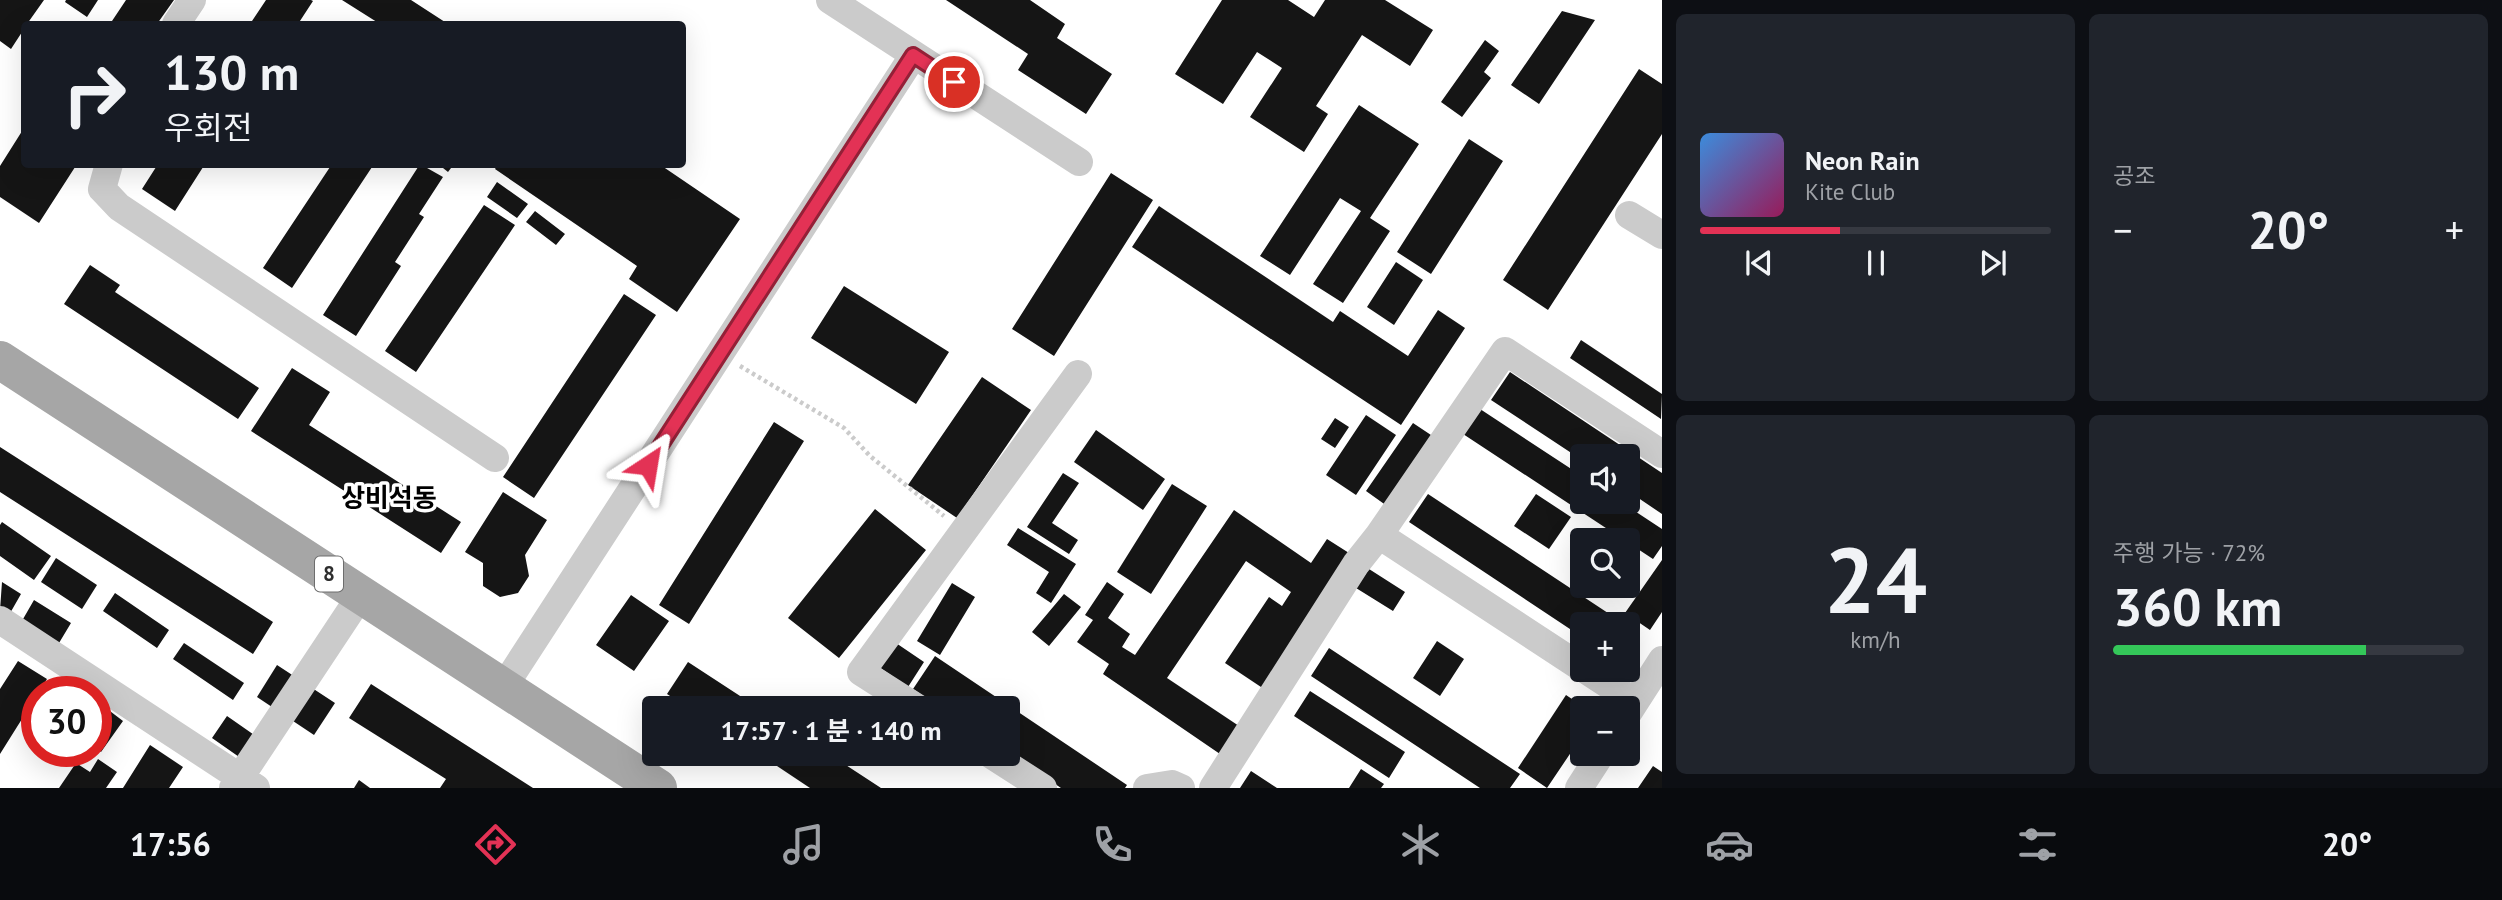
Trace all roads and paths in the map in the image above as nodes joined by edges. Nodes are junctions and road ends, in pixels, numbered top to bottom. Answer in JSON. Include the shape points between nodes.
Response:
{"nodes":[{"id":1,"x":192,"y":0,"type":"edge"},
{"id":2,"x":830,"y":0,"type":"edge"},
{"id":3,"x":178,"y":21,"type":"edge"},
{"id":4,"x":913,"y":55,"type":"junction"},
{"id":5,"x":1079,"y":162,"type":"dead end"},
{"id":6,"x":108,"y":168,"type":"edge"},
{"id":7,"x":1629,"y":215,"type":"dead end"},
{"id":8,"x":1662,"y":235,"type":"edge"},
{"id":9,"x":720,"y":354,"type":"junction"},
{"id":10,"x":0,"y":360,"type":"edge"},
{"id":11,"x":1078,"y":373,"type":"dead end"},
{"id":12,"x":1662,"y":454,"type":"edge"},
{"id":13,"x":495,"y":458,"type":"dead end"},
{"id":14,"x":963,"y":531,"type":"junction"},
{"id":15,"x":1379,"y":535,"type":"junction"},
{"id":16,"x":361,"y":595,"type":"junction"},
{"id":17,"x":0,"y":620,"type":"edge"},
{"id":18,"x":1570,"y":660,"type":"edge"},
{"id":19,"x":1662,"y":660,"type":"edge"},
{"id":20,"x":1600,"y":682,"type":"edge"},
{"id":21,"x":503,"y":688,"type":"junction"},
{"id":22,"x":899,"y":696,"type":"edge"},
{"id":23,"x":1617,"y":696,"type":"edge"},
{"id":24,"x":1639,"y":696,"type":"edge"},
{"id":25,"x":1008,"y":766,"type":"edge"},
{"id":26,"x":1593,"y":766,"type":"edge"},
{"id":27,"x":243,"y":784,"type":"edge"},
{"id":28,"x":658,"y":788,"type":"edge"},
{"id":29,"x":1042,"y":788,"type":"edge"},
{"id":30,"x":1147,"y":788,"type":"edge"},
{"id":31,"x":1181,"y":788,"type":"edge"},
{"id":32,"x":1213,"y":788,"type":"edge"},
{"id":33,"x":1579,"y":788,"type":"edge"}],
"edges":[{"from":1,"to":3,"type":"street"},
{"from":2,"to":4,"type":"street"},
{"from":4,"to":5,"type":"street"},
{"from":4,"to":9,"type":"street"},
{"from":6,"to":13,"type":"street","via":[[102,189],[119,207]]},
{"from":7,"to":8,"type":"street"},
{"from":9,"to":14,"type":"path","via":[[844,428],[870,456]]},
{"from":9,"to":21,"type":"street"},
{"from":10,"to":16,"type":"main road","number":"8"},
{"from":11,"to":14,"type":"street"},
{"from":12,"to":15,"type":"street","via":[[1505,351]]},
{"from":14,"to":22,"type":"street","via":[[861,672]]},
{"from":15,"to":18,"type":"street"},
{"from":15,"to":32,"type":"street"},
{"from":16,"to":21,"type":"main road","number":"8"},
{"from":16,"to":27,"type":"street"},
{"from":17,"to":27,"type":"street"},
{"from":19,"to":24,"type":"street"},
{"from":20,"to":23,"type":"street"},
{"from":21,"to":28,"type":"main road","number":"8"},
{"from":25,"to":29,"type":"street"},
{"from":26,"to":33,"type":"street"},
{"from":30,"to":31,"type":"street","via":[[1172,784]]}]}
